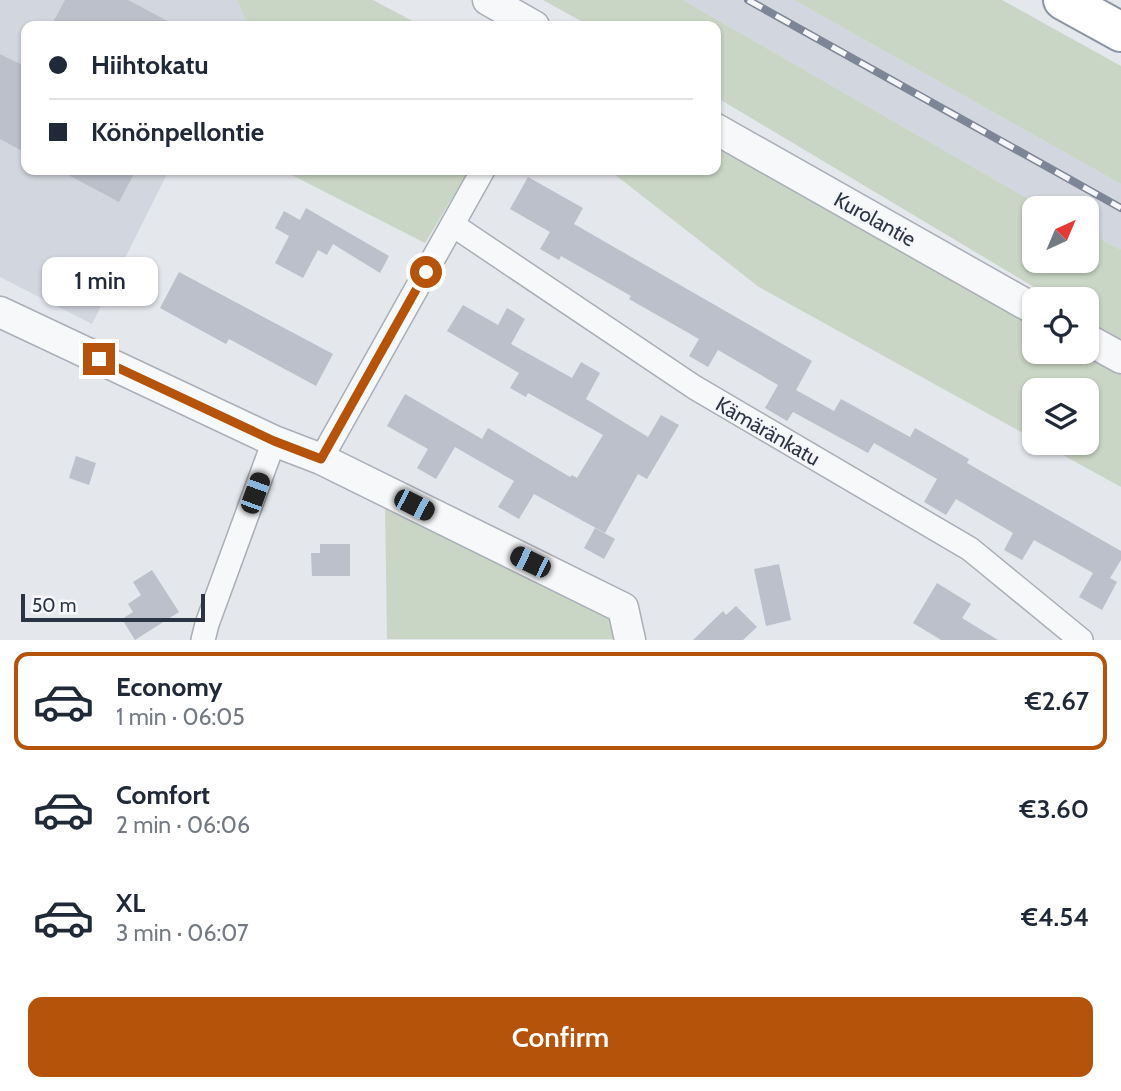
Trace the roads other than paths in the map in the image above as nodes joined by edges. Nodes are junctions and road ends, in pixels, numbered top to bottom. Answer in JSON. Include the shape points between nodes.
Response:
{"nodes":[{"id":1,"x":488,"y":0,"type":"edge"},
{"id":2,"x":1063,"y":0,"type":"edge"},
{"id":3,"x":525,"y":21,"type":"edge"},
{"id":4,"x":1121,"y":32,"type":"edge"},
{"id":5,"x":721,"y":132,"type":"edge"},
{"id":6,"x":480,"y":175,"type":"edge"},
{"id":7,"x":453,"y":225,"type":"junction"},
{"id":8,"x":1022,"y":302,"type":"edge"},
{"id":9,"x":0,"y":312,"type":"edge"},
{"id":10,"x":1099,"y":346,"type":"edge"},
{"id":11,"x":1121,"y":358,"type":"edge"},
{"id":12,"x":274,"y":441,"type":"junction"},
{"id":13,"x":321,"y":459,"type":"junction"},
{"id":14,"x":204,"y":639,"type":"edge"},
{"id":15,"x":630,"y":639,"type":"edge"},
{"id":16,"x":1081,"y":639,"type":"edge"}],
"edges":[{"from":1,"to":3,"type":"street"},
{"from":2,"to":4,"type":"highway"},
{"from":5,"to":8,"type":"street","name":"Kurolantie"},
{"from":6,"to":7,"type":"street"},
{"from":7,"to":13,"type":"street"},
{"from":7,"to":16,"type":"street","name":"Kämäränkatu","via":[[694,387],[970,549]]},
{"from":9,"to":12,"type":"street"},
{"from":10,"to":11,"type":"street"},
{"from":12,"to":13,"type":"street"},
{"from":12,"to":14,"type":"street"},
{"from":13,"to":15,"type":"street","via":[[622,608]]}]}
